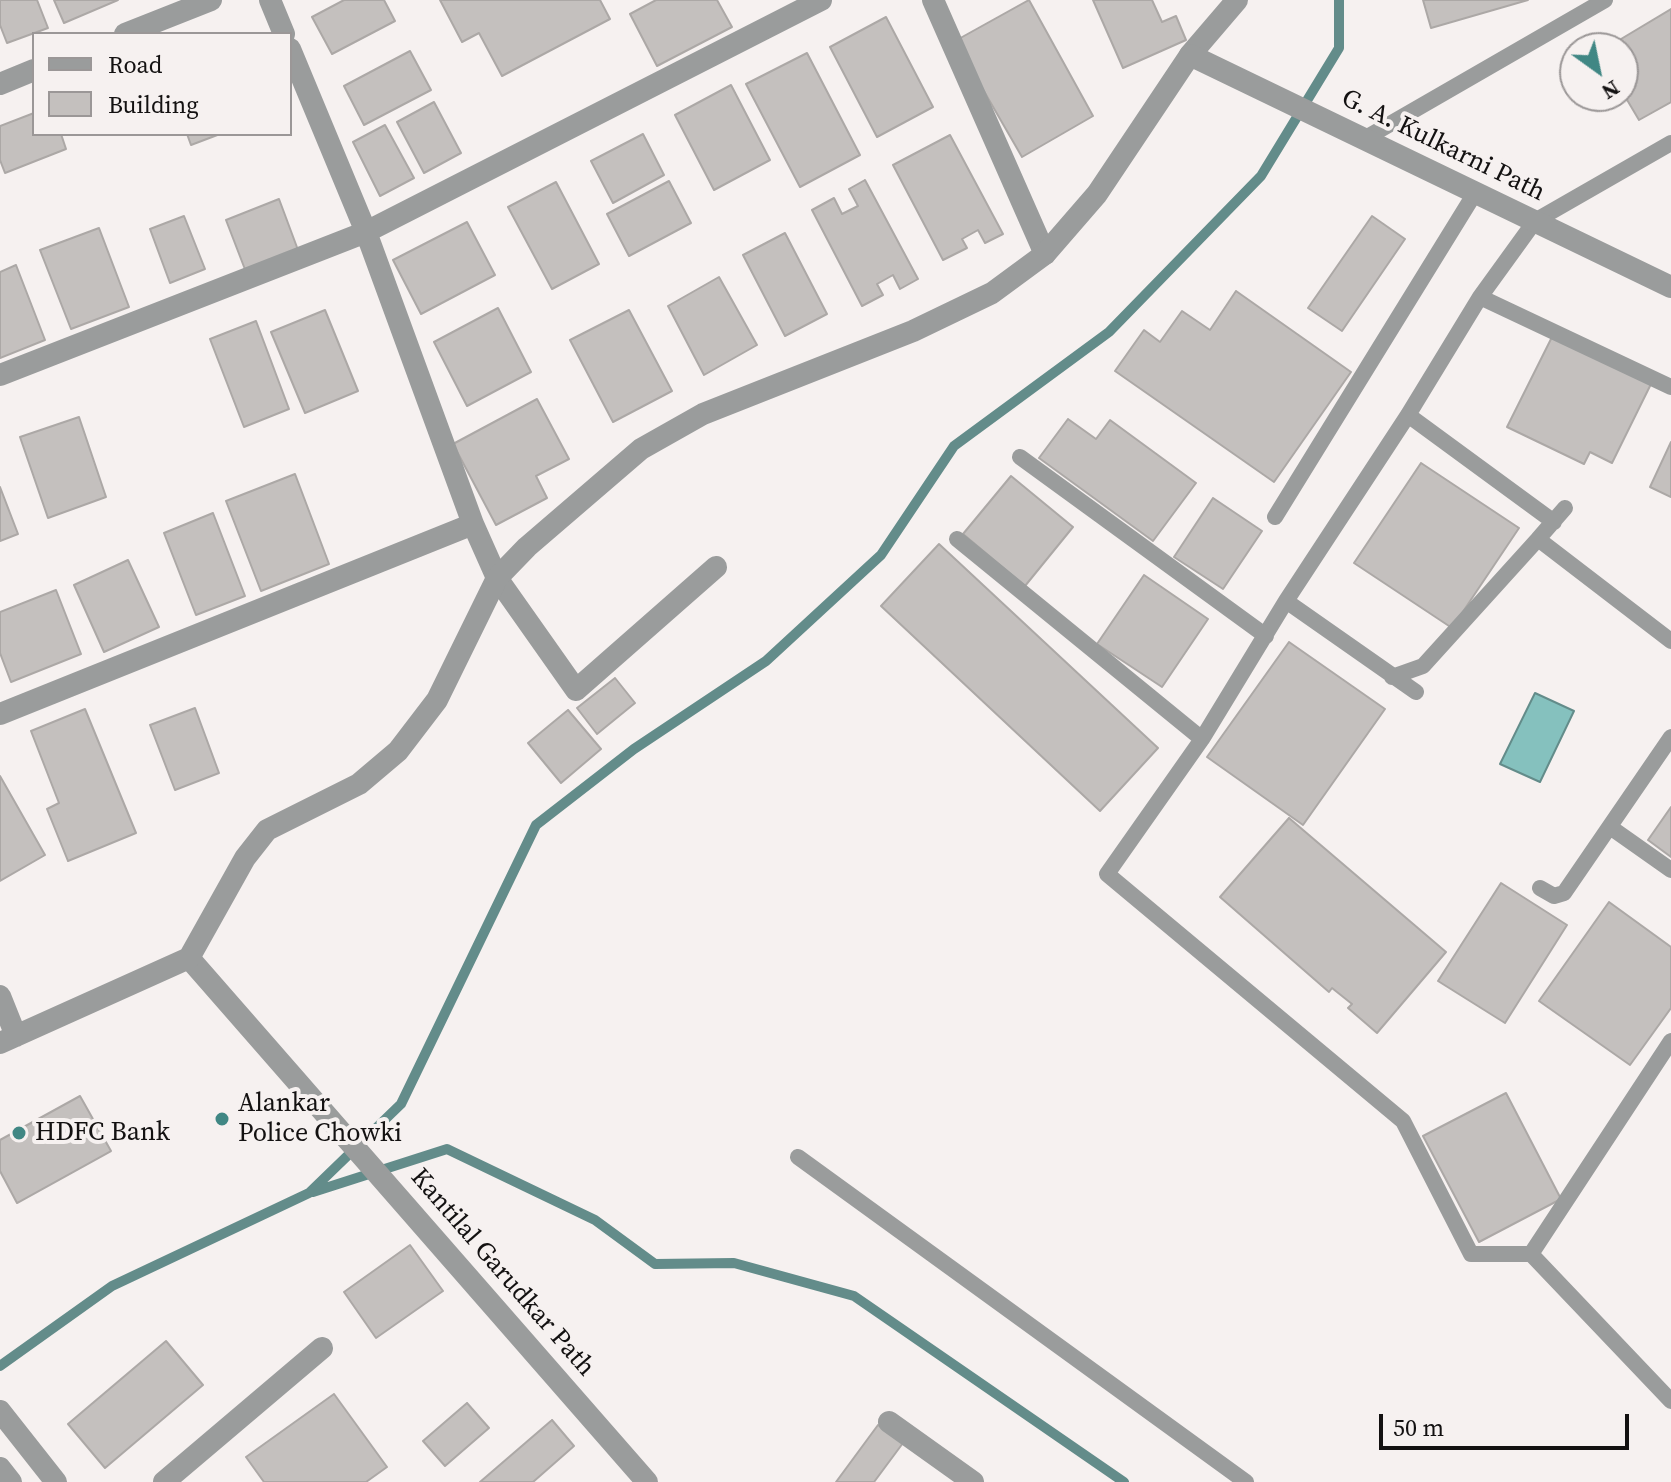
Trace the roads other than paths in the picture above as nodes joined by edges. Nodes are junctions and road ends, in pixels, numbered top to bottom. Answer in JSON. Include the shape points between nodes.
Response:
{"nodes":[{"id":1,"x":211,"y":0,"type":"edge"},
{"id":2,"x":270,"y":0,"type":"edge"},
{"id":3,"x":821,"y":0,"type":"edge"},
{"id":4,"x":933,"y":0,"type":"edge"},
{"id":5,"x":1237,"y":0,"type":"edge"},
{"id":6,"x":1605,"y":0,"type":"edge"},
{"id":7,"x":785,"y":8,"type":"edge"},
{"id":8,"x":130,"y":32,"type":"edge"},
{"id":9,"x":283,"y":32,"type":"edge"},
{"id":10,"x":292,"y":54,"type":"edge"},
{"id":11,"x":1190,"y":55,"type":"junction"},
{"id":12,"x":32,"y":71,"type":"edge"},
{"id":13,"x":0,"y":84,"type":"edge"},
{"id":14,"x":1364,"y":139,"type":"junction"},
{"id":15,"x":1671,"y":143,"type":"edge"},
{"id":16,"x":1475,"y":193,"type":"junction"},
{"id":17,"x":1535,"y":221,"type":"junction"},
{"id":18,"x":366,"y":232,"type":"junction"},
{"id":19,"x":1045,"y":254,"type":"junction"},
{"id":20,"x":1671,"y":287,"type":"edge"},
{"id":21,"x":1480,"y":297,"type":"junction"},
{"id":22,"x":0,"y":375,"type":"edge"},
{"id":23,"x":1671,"y":387,"type":"edge"},
{"id":24,"x":1408,"y":415,"type":"junction"},
{"id":25,"x":1020,"y":457,"type":"dead end"},
{"id":26,"x":1565,"y":508,"type":"dead end"},
{"id":27,"x":1275,"y":517,"type":"dead end"},
{"id":28,"x":1554,"y":522,"type":"junction"},
{"id":29,"x":473,"y":524,"type":"junction"},
{"id":30,"x":957,"y":539,"type":"dead end"},
{"id":31,"x":1538,"y":539,"type":"junction"},
{"id":32,"x":716,"y":567,"type":"dead end"},
{"id":33,"x":497,"y":578,"type":"junction"},
{"id":34,"x":1286,"y":601,"type":"junction"},
{"id":35,"x":1266,"y":636,"type":"junction"},
{"id":36,"x":1671,"y":641,"type":"edge"},
{"id":37,"x":1392,"y":677,"type":"junction"},
{"id":38,"x":1416,"y":692,"type":"dead end"},
{"id":39,"x":0,"y":714,"type":"edge"},
{"id":40,"x":1671,"y":737,"type":"edge"},
{"id":41,"x":1202,"y":739,"type":"junction"},
{"id":42,"x":1610,"y":827,"type":"junction"},
{"id":43,"x":1671,"y":870,"type":"edge"},
{"id":44,"x":1540,"y":888,"type":"dead end"},
{"id":45,"x":189,"y":958,"type":"junction"},
{"id":46,"x":0,"y":996,"type":"edge"},
{"id":47,"x":8,"y":1039,"type":"edge"},
{"id":48,"x":1671,"y":1041,"type":"edge"},
{"id":49,"x":798,"y":1157,"type":"dead end"},
{"id":50,"x":1531,"y":1254,"type":"junction"},
{"id":51,"x":322,"y":1348,"type":"dead end"},
{"id":52,"x":1671,"y":1401,"type":"edge"},
{"id":53,"x":0,"y":1411,"type":"edge"},
{"id":54,"x":889,"y":1422,"type":"dead end"},
{"id":55,"x":0,"y":1468,"type":"edge"},
{"id":56,"x":11,"y":1482,"type":"edge"},
{"id":57,"x":56,"y":1482,"type":"edge"},
{"id":58,"x":164,"y":1482,"type":"edge"},
{"id":59,"x":647,"y":1482,"type":"edge"},
{"id":60,"x":973,"y":1482,"type":"edge"},
{"id":61,"x":1246,"y":1482,"type":"edge"}],
"edges":[{"from":1,"to":8,"type":"street"},
{"from":2,"to":9,"type":"street"},
{"from":3,"to":7,"type":"street"},
{"from":4,"to":19,"type":"street"},
{"from":5,"to":11,"type":"street"},
{"from":6,"to":14,"type":"lane"},
{"from":7,"to":18,"type":"street"},
{"from":10,"to":18,"type":"street"},
{"from":11,"to":14,"type":"street","name":"G. A. Kulkarni Path"},
{"from":11,"to":19,"type":"street","via":[[1097,194]]},
{"from":12,"to":13,"type":"street"},
{"from":14,"to":16,"type":"street","name":"G. A. Kulkarni Path"},
{"from":15,"to":17,"type":"lane"},
{"from":16,"to":17,"type":"street","name":"G. A. Kulkarni Path"},
{"from":16,"to":27,"type":"lane"},
{"from":17,"to":20,"type":"street","name":"G. A. Kulkarni Path"},
{"from":17,"to":21,"type":"lane"},
{"from":18,"to":22,"type":"street"},
{"from":18,"to":29,"type":"street"},
{"from":19,"to":33,"type":"street","via":[[992,293],[913,331],[703,414],[641,449]]},
{"from":21,"to":23,"type":"lane"},
{"from":21,"to":24,"type":"lane"},
{"from":24,"to":28,"type":"lane"},
{"from":24,"to":34,"type":"lane"},
{"from":25,"to":35,"type":"lane"},
{"from":26,"to":28,"type":"lane"},
{"from":28,"to":31,"type":"lane"},
{"from":29,"to":33,"type":"street"},
{"from":29,"to":39,"type":"street"},
{"from":30,"to":41,"type":"lane"},
{"from":31,"to":36,"type":"lane"},
{"from":31,"to":37,"type":"lane","via":[[1423,666]]},
{"from":32,"to":33,"type":"street","via":[[576,690]]},
{"from":33,"to":45,"type":"street","via":[[437,700],[398,751],[359,784],[267,830],[245,858]]},
{"from":34,"to":35,"type":"lane"},
{"from":34,"to":37,"type":"lane"},
{"from":35,"to":41,"type":"lane"},
{"from":37,"to":38,"type":"lane"},
{"from":40,"to":42,"type":"lane"},
{"from":41,"to":50,"type":"lane","via":[[1107,874],[1403,1121],[1471,1254]]},
{"from":42,"to":43,"type":"lane"},
{"from":42,"to":44,"type":"lane","via":[[1564,893],[1554,896]]},
{"from":45,"to":47,"type":"street"},
{"from":45,"to":59,"type":"street","name":"Kantilal Garudkar Path"},
{"from":46,"to":47,"type":"street"},
{"from":48,"to":50,"type":"lane"},
{"from":49,"to":61,"type":"lane"},
{"from":50,"to":52,"type":"lane"},
{"from":51,"to":58,"type":"street"},
{"from":53,"to":57,"type":"street"},
{"from":54,"to":60,"type":"street"},
{"from":55,"to":56,"type":"street"}]}
